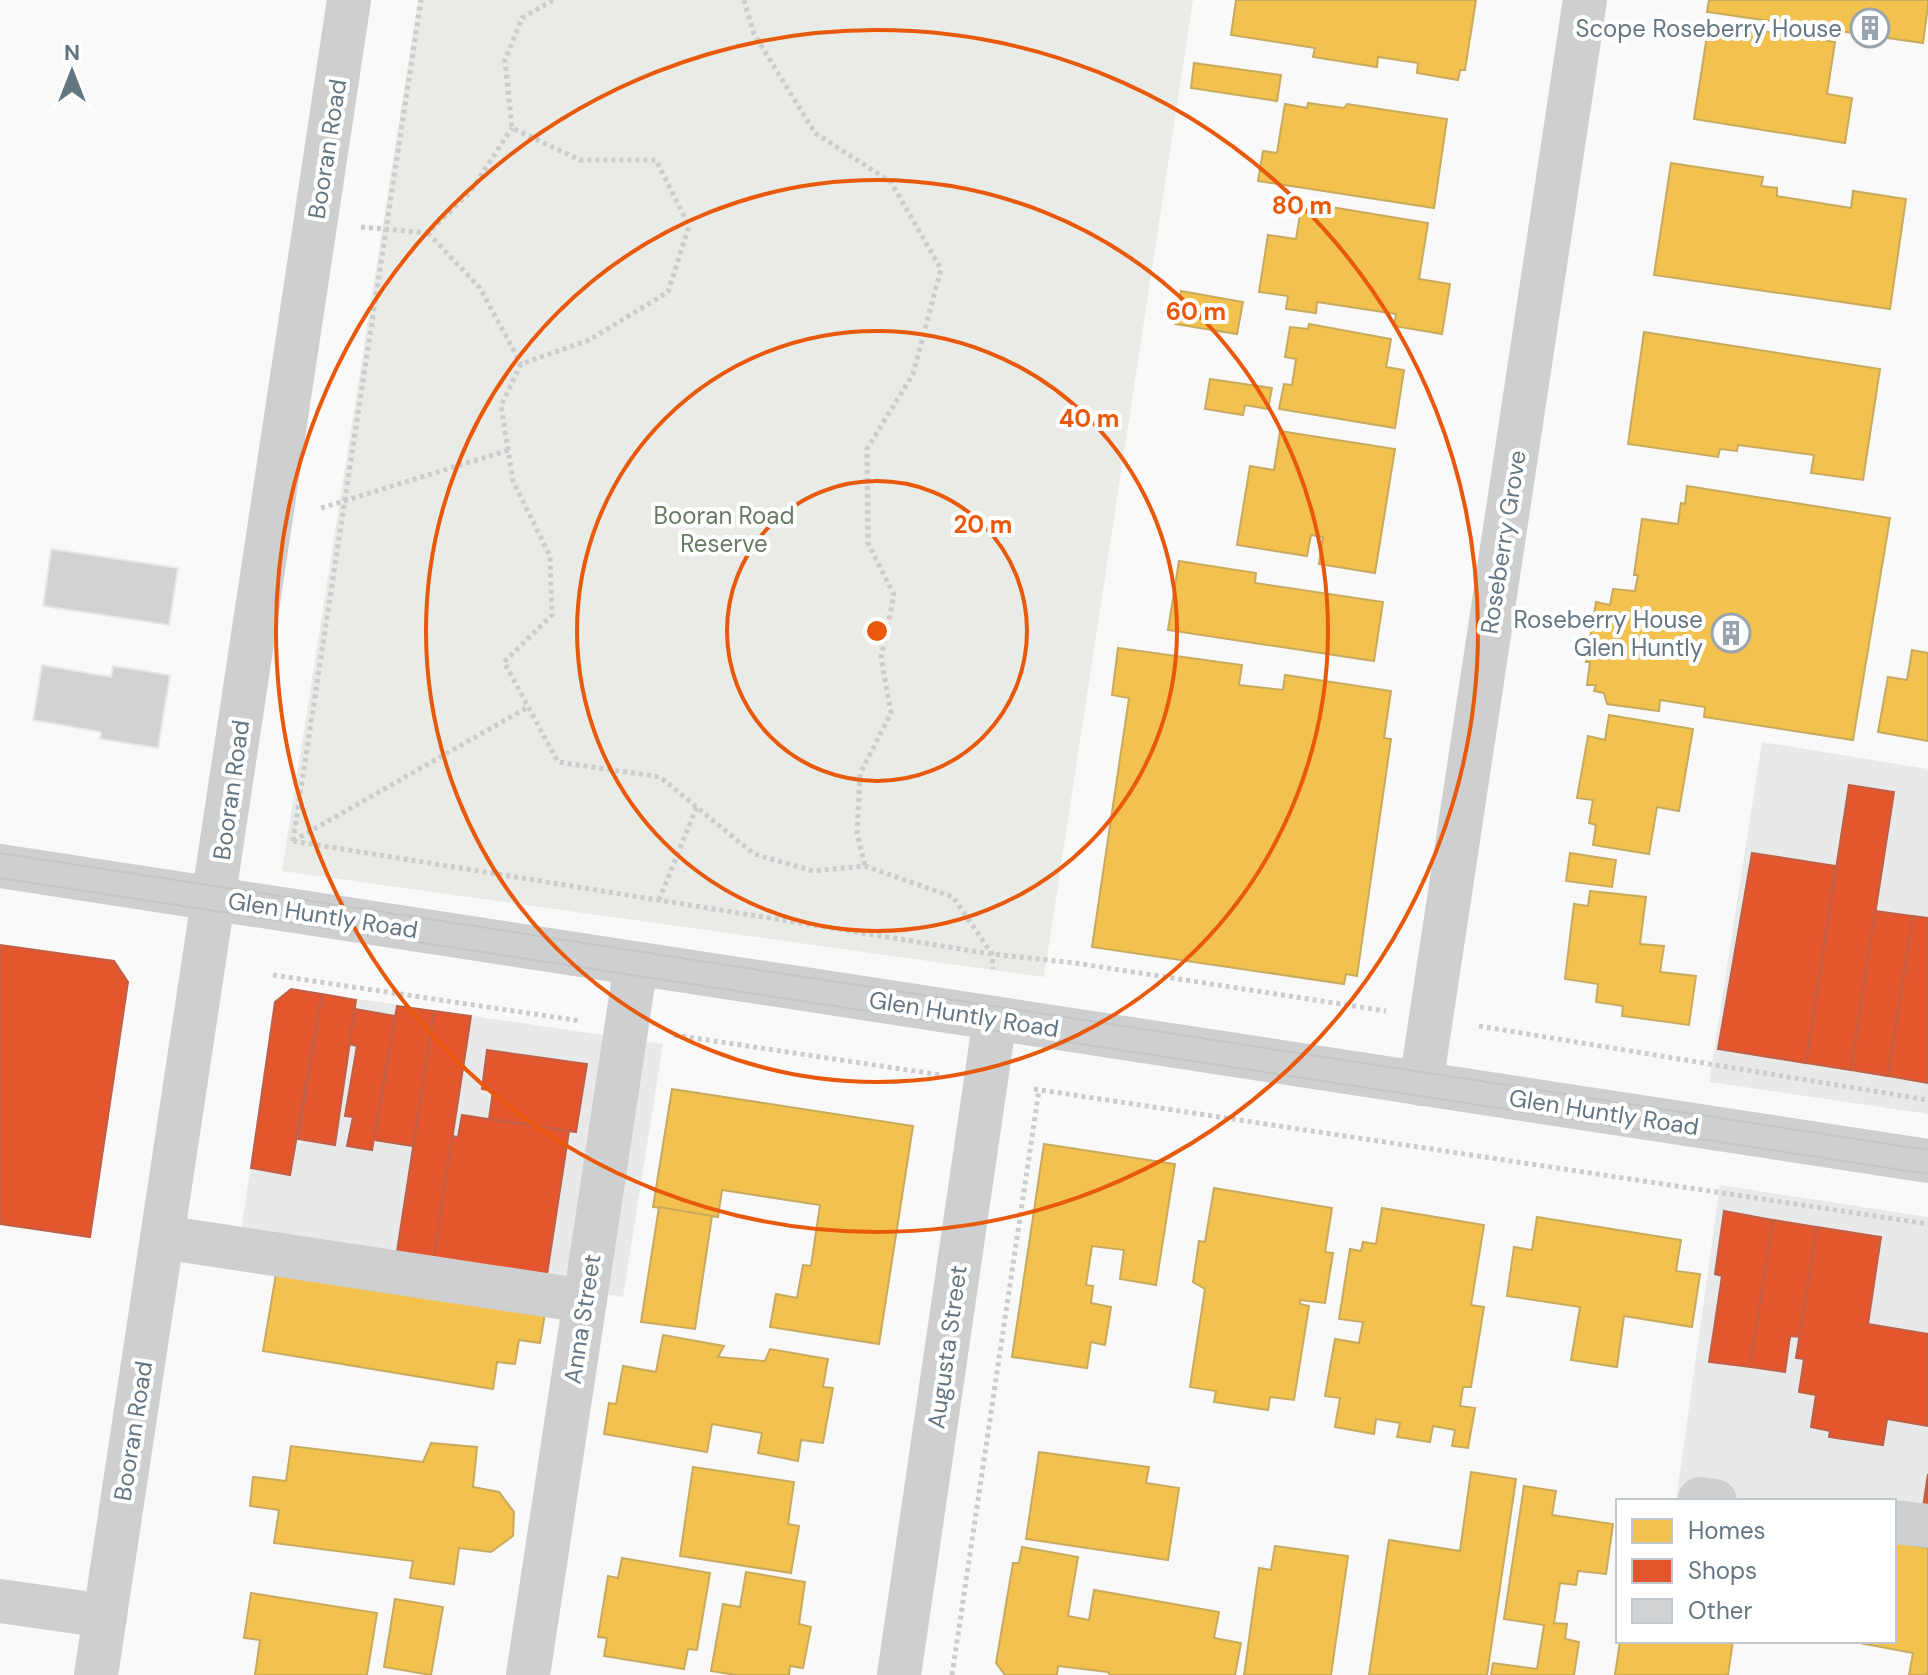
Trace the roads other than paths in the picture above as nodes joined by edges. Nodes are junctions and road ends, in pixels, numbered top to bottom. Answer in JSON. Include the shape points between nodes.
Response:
{"nodes":[{"id":1,"x":349,"y":0,"type":"edge"},
{"id":2,"x":1585,"y":0,"type":"edge"},
{"id":3,"x":0,"y":866,"type":"edge"},
{"id":4,"x":215,"y":899,"type":"junction"},
{"id":5,"x":636,"y":964,"type":"junction"},
{"id":6,"x":995,"y":1018,"type":"junction"},
{"id":7,"x":1421,"y":1084,"type":"junction"},
{"id":8,"x":1928,"y":1161,"type":"edge"},
{"id":9,"x":162,"y":1237,"type":"junction"},
{"id":10,"x":585,"y":1301,"type":"junction"},
{"id":11,"x":1896,"y":1522,"type":"edge"},
{"id":12,"x":1928,"y":1526,"type":"edge"},
{"id":13,"x":0,"y":1601,"type":"edge"},
{"id":14,"x":105,"y":1616,"type":"junction"},
{"id":15,"x":96,"y":1675,"type":"edge"},
{"id":16,"x":528,"y":1675,"type":"edge"},
{"id":17,"x":899,"y":1675,"type":"edge"}],
"edges":[{"from":1,"to":4,"type":"street","name":"Booran Road"},
{"from":2,"to":7,"type":"street","name":"Roseberry Grove"},
{"from":3,"to":4,"type":"street","name":"Glen Huntly Road"},
{"from":4,"to":5,"type":"street","name":"Glen Huntly Road"},
{"from":4,"to":9,"type":"street","name":"Booran Road"},
{"from":5,"to":6,"type":"street","name":"Glen Huntly Road"},
{"from":5,"to":10,"type":"street","name":"Anna Street"},
{"from":6,"to":7,"type":"street","name":"Glen Huntly Road"},
{"from":6,"to":17,"type":"street","name":"Augusta Street"},
{"from":7,"to":8,"type":"street","name":"Glen Huntly Road"},
{"from":9,"to":10,"type":"street"},
{"from":9,"to":14,"type":"street","name":"Booran Road"},
{"from":10,"to":16,"type":"street","name":"Anna Street"},
{"from":11,"to":12,"type":"street"},
{"from":13,"to":14,"type":"street"},
{"from":14,"to":15,"type":"street","name":"Booran Road"}]}
